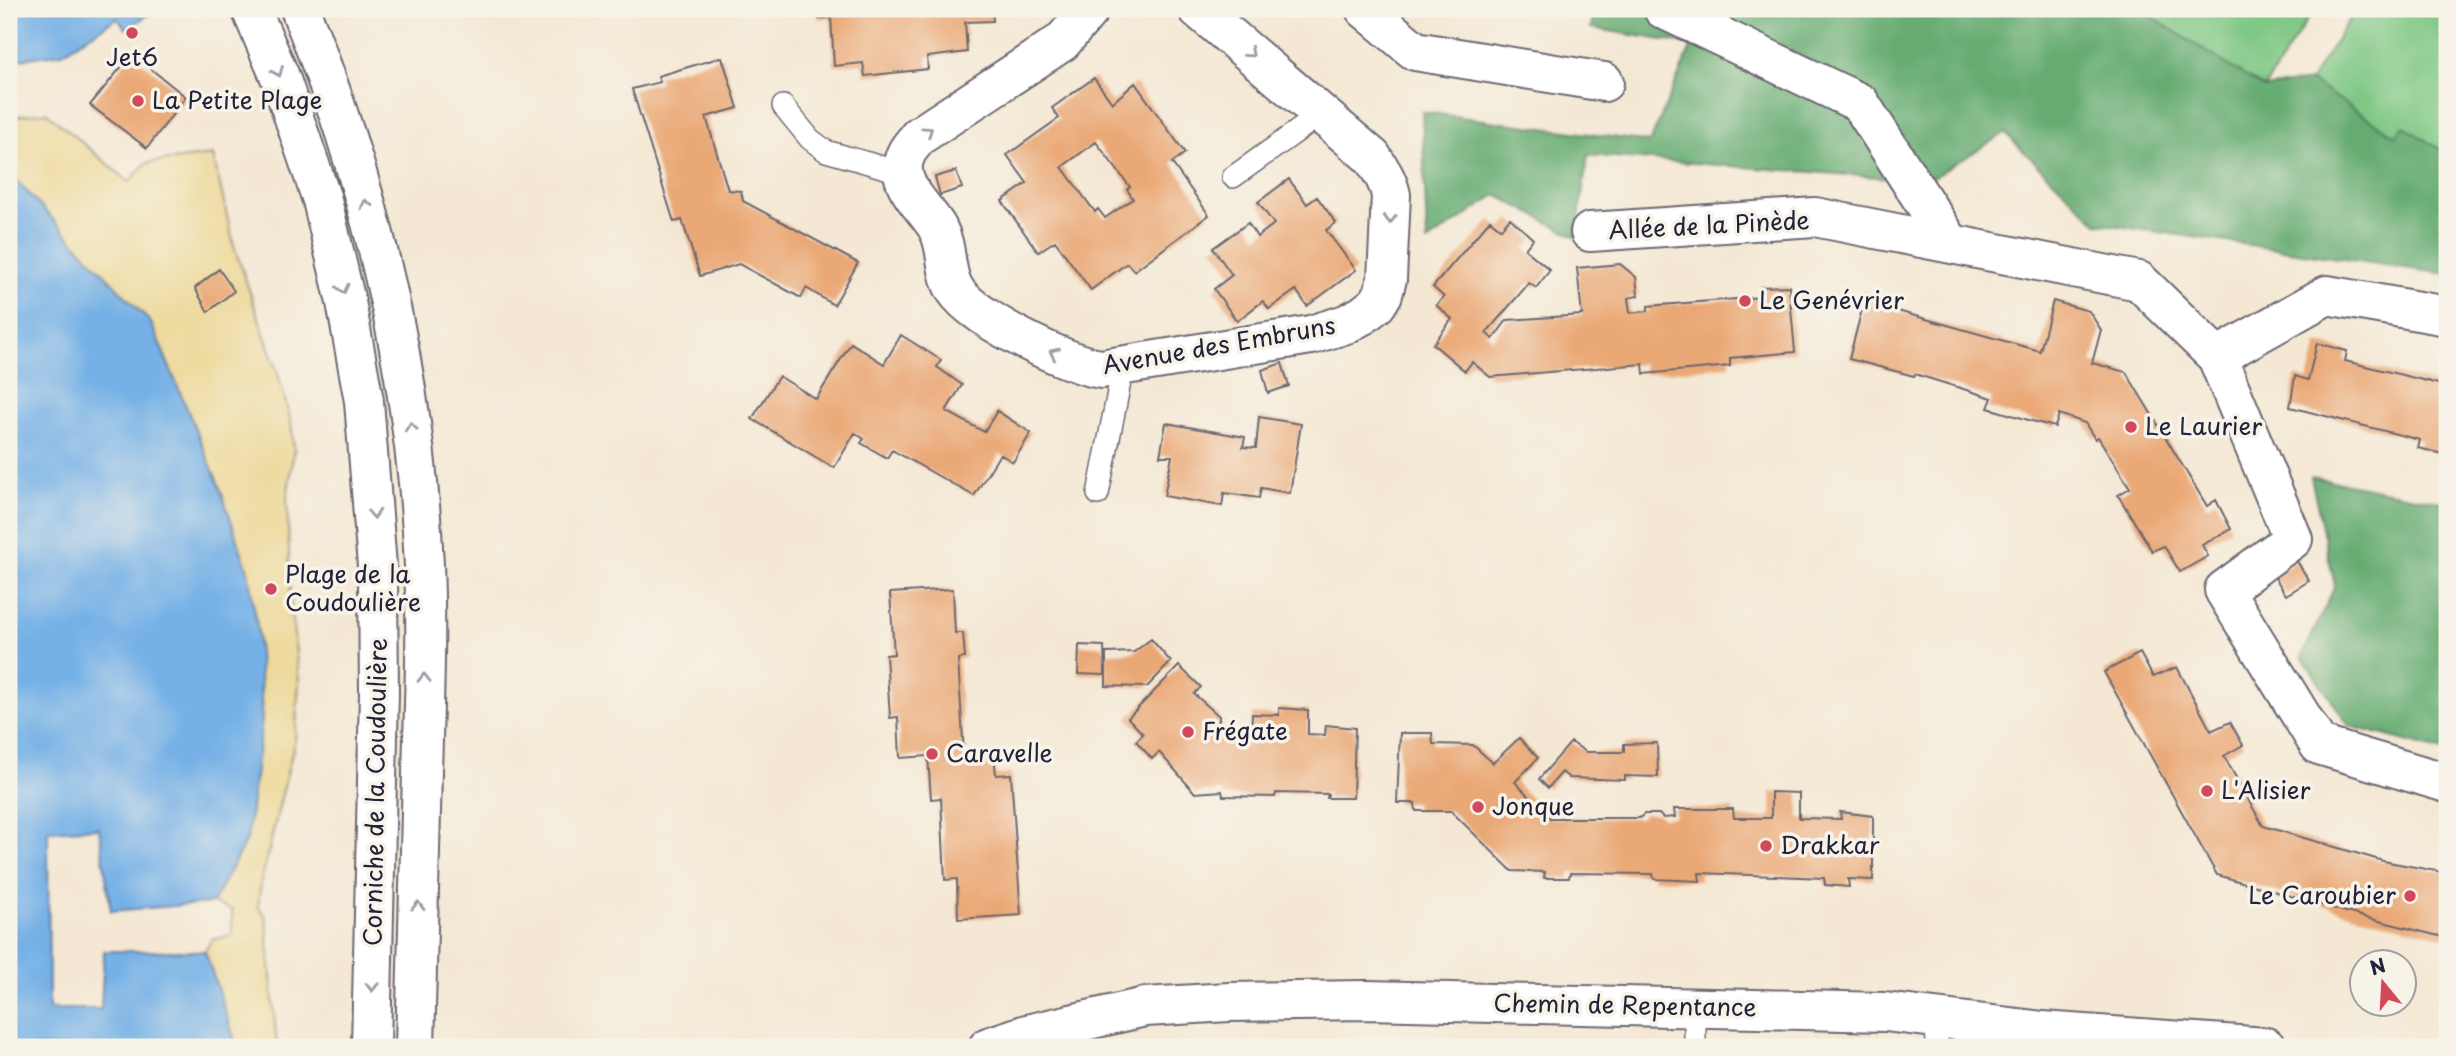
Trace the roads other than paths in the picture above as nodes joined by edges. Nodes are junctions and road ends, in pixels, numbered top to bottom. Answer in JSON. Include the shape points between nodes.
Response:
{"nodes":[{"id":1,"x":251,"y":9,"type":"edge"},
{"id":2,"x":300,"y":9,"type":"edge"},
{"id":3,"x":1090,"y":9,"type":"edge"},
{"id":4,"x":1198,"y":9,"type":"edge"},
{"id":5,"x":1365,"y":9,"type":"edge"},
{"id":6,"x":1663,"y":9,"type":"edge"},
{"id":7,"x":1604,"y":82,"type":"dead end"},
{"id":8,"x":783,"y":106,"type":"dead end"},
{"id":9,"x":1321,"y":114,"type":"junction"},
{"id":10,"x":903,"y":173,"type":"junction"},
{"id":11,"x":1233,"y":177,"type":"dead end"},
{"id":12,"x":1590,"y":233,"type":"dead end"},
{"id":13,"x":1951,"y":244,"type":"junction"},
{"id":14,"x":2447,"y":316,"type":"edge"},
{"id":15,"x":2217,"y":357,"type":"junction"},
{"id":16,"x":1123,"y":367,"type":"junction"},
{"id":17,"x":1098,"y":494,"type":"dead end"},
{"id":18,"x":2447,"y":783,"type":"edge"},
{"id":19,"x":1695,"y":1007,"type":"junction"},
{"id":20,"x":1936,"y":1033,"type":"edge"},
{"id":21,"x":2149,"y":1043,"type":"edge"},
{"id":22,"x":371,"y":1047,"type":"edge"},
{"id":23,"x":415,"y":1047,"type":"edge"},
{"id":24,"x":988,"y":1047,"type":"edge"},
{"id":25,"x":1695,"y":1047,"type":"edge"},
{"id":26,"x":2266,"y":1047,"type":"edge"}],
"edges":[{"from":1,"to":22,"type":"street","name":"Corniche de la Coudoulière","one_way":true,"via":[[322,200],[364,401],[379,579]]},
{"from":23,"to":2,"type":"street","name":"Corniche de la Coudoulière","one_way":true,"via":[[424,566],[409,402],[390,295],[359,176]]},
{"from":10,"to":3,"type":"street","one_way":true,"via":[[905,155],[919,136],[1062,42]]},
{"from":4,"to":9,"type":"street","name":"Avenue des Embruns","one_way":true},
{"from":5,"to":7,"type":"street","via":[[1415,51]]},
{"from":6,"to":13,"type":"street","via":[[1860,103]]},
{"from":8,"to":10,"type":"lane","via":[[825,151]]},
{"from":9,"to":11,"type":"lane"},
{"from":9,"to":16,"type":"street","name":"Avenue des Embruns","one_way":true,"via":[[1372,157],[1389,185],[1387,279],[1377,304],[1346,324],[1311,335]]},
{"from":16,"to":10,"type":"street","name":"Avenue des Embruns","one_way":true,"via":[[1086,367],[1057,356],[965,301],[953,289],[937,227],[908,188]]},
{"from":12,"to":13,"type":"street","name":"Allée de la Pinède","via":[[1815,217]]},
{"from":13,"to":15,"type":"street","name":"Allée de la Pinède","via":[[2139,281]]},
{"from":14,"to":15,"type":"street","via":[[2327,295]]},
{"from":15,"to":18,"type":"street","name":"Allée de la Pinède","via":[[2293,538],[2224,590],[2319,745]]},
{"from":16,"to":17,"type":"lane"},
{"from":19,"to":20,"type":"street","name":"Chemin de Repentance","via":[[1885,1012]]},
{"from":19,"to":24,"type":"street","name":"Chemin de Repentance","via":[[1366,1000],[1159,1006],[1054,1027]]},
{"from":19,"to":25,"type":"lane"},
{"from":20,"to":21,"type":"street","name":"Chemin de Repentance","via":[[2043,1031]]},
{"from":21,"to":26,"type":"street","name":"Chemin de Repentance"}]}
